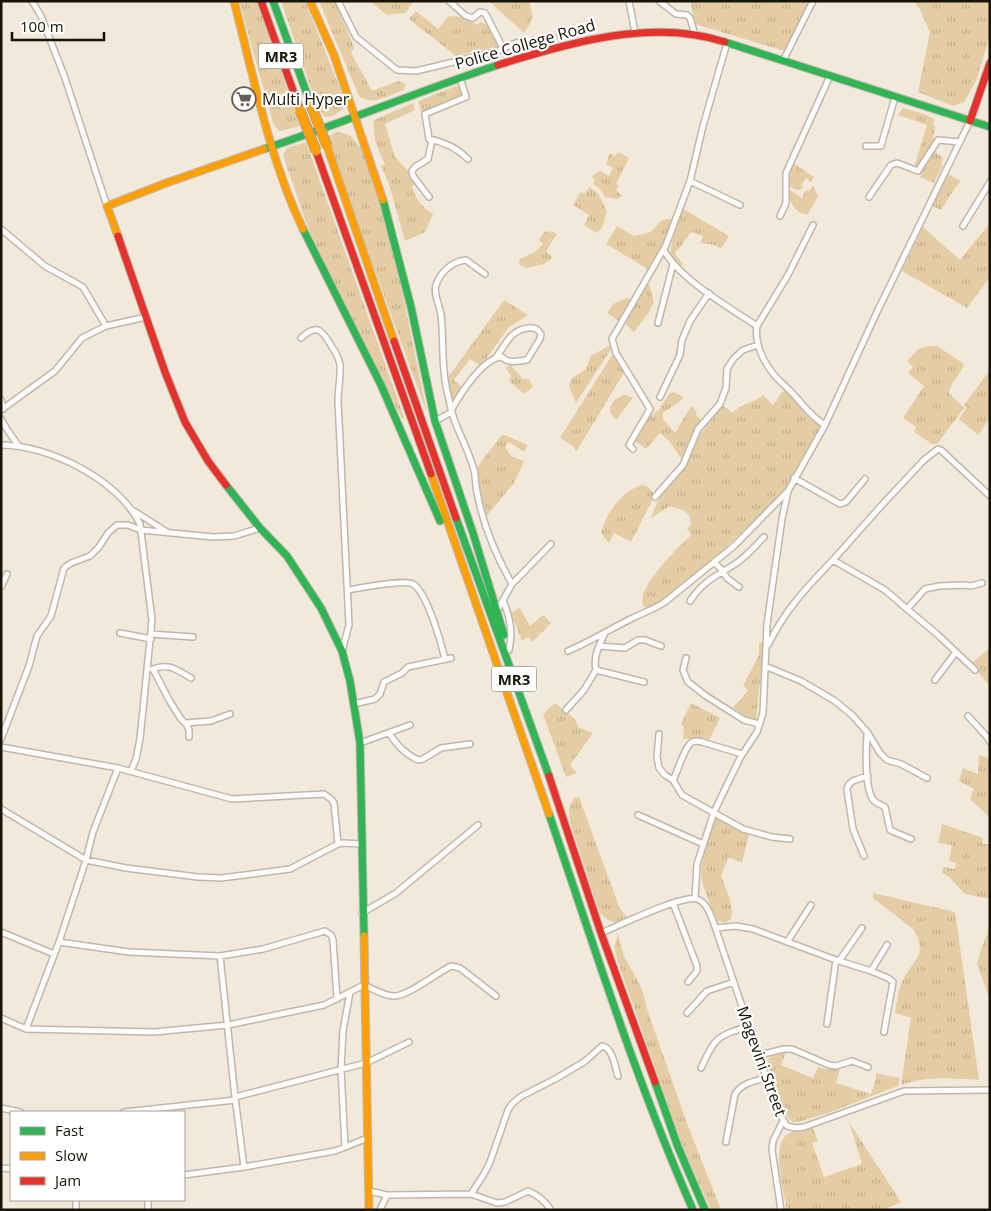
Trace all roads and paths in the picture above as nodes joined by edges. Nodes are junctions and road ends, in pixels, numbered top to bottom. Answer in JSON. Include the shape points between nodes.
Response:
{"nodes":[{"id":1,"x":32,"y":1,"type":"edge"},
{"id":2,"x":234,"y":1,"type":"edge"},
{"id":3,"x":261,"y":1,"type":"edge"},
{"id":4,"x":273,"y":1,"type":"edge"},
{"id":5,"x":310,"y":1,"type":"edge"},
{"id":6,"x":338,"y":1,"type":"edge"},
{"id":7,"x":449,"y":1,"type":"edge"},
{"id":8,"x":629,"y":1,"type":"edge"},
{"id":9,"x":660,"y":1,"type":"edge"},
{"id":10,"x":812,"y":1,"type":"edge"},
{"id":11,"x":634,"y":34,"type":"junction"},
{"id":12,"x":694,"y":35,"type":"junction"},
{"id":13,"x":727,"y":43,"type":"junction"},
{"id":14,"x":503,"y":48,"type":"junction"},
{"id":15,"x":530,"y":55,"type":"junction"},
{"id":16,"x":784,"y":61,"type":"junction"},
{"id":17,"x":990,"y":63,"type":"edge"},
{"id":18,"x":830,"y":76,"type":"junction"},
{"id":19,"x":460,"y":78,"type":"junction"},
{"id":20,"x":895,"y":97,"type":"junction"},
{"id":21,"x":355,"y":118,"type":"junction"},
{"id":22,"x":970,"y":121,"type":"junction"},
{"id":23,"x":990,"y":127,"type":"edge"},
{"id":24,"x":432,"y":140,"type":"junction"},
{"id":25,"x":960,"y":142,"type":"junction"},
{"id":26,"x":270,"y":146,"type":"junction"},
{"id":27,"x":866,"y":146,"type":"dead end"},
{"id":28,"x":468,"y":159,"type":"dead end"},
{"id":29,"x":690,"y":181,"type":"junction"},
{"id":30,"x":990,"y":182,"type":"edge"},
{"id":31,"x":429,"y":197,"type":"dead end"},
{"id":32,"x":869,"y":197,"type":"dead end"},
{"id":33,"x":740,"y":205,"type":"dead end"},
{"id":34,"x":107,"y":206,"type":"junction"},
{"id":35,"x":780,"y":216,"type":"dead end"},
{"id":36,"x":813,"y":225,"type":"dead end"},
{"id":37,"x":963,"y":226,"type":"dead end"},
{"id":38,"x":1,"y":229,"type":"edge"},
{"id":39,"x":664,"y":250,"type":"junction"},
{"id":40,"x":673,"y":264,"type":"junction"},
{"id":41,"x":485,"y":274,"type":"dead end"},
{"id":42,"x":709,"y":293,"type":"junction"},
{"id":43,"x":146,"y":317,"type":"junction"},
{"id":44,"x":658,"y":323,"type":"dead end"},
{"id":45,"x":106,"y":326,"type":"junction"},
{"id":46,"x":757,"y":326,"type":"junction"},
{"id":47,"x":301,"y":338,"type":"dead end"},
{"id":48,"x":758,"y":346,"type":"junction"},
{"id":49,"x":496,"y":357,"type":"junction"},
{"id":50,"x":660,"y":397,"type":"dead end"},
{"id":51,"x":1,"y":400,"type":"edge"},
{"id":52,"x":2,"y":409,"type":"edge"},
{"id":53,"x":452,"y":410,"type":"junction"},
{"id":54,"x":1,"y":420,"type":"edge"},
{"id":55,"x":435,"y":421,"type":"junction"},
{"id":56,"x":825,"y":425,"type":"junction"},
{"id":57,"x":1,"y":445,"type":"edge"},
{"id":58,"x":18,"y":445,"type":"junction"},
{"id":59,"x":633,"y":449,"type":"dead end"},
{"id":60,"x":794,"y":478,"type":"junction"},
{"id":61,"x":865,"y":480,"type":"dead end"},
{"id":62,"x":788,"y":491,"type":"junction"},
{"id":63,"x":990,"y":496,"type":"edge"},
{"id":64,"x":656,"y":497,"type":"dead end"},
{"id":65,"x":132,"y":510,"type":"junction"},
{"id":66,"x":260,"y":528,"type":"junction"},
{"id":67,"x":141,"y":530,"type":"junction"},
{"id":68,"x":168,"y":532,"type":"junction"},
{"id":69,"x":764,"y":537,"type":"dead end"},
{"id":70,"x":551,"y":544,"type":"dead end"},
{"id":71,"x":833,"y":560,"type":"junction"},
{"id":72,"x":714,"y":562,"type":"junction"},
{"id":73,"x":723,"y":571,"type":"junction"},
{"id":74,"x":7,"y":574,"type":"dead end"},
{"id":75,"x":982,"y":583,"type":"dead end"},
{"id":76,"x":512,"y":584,"type":"junction"},
{"id":77,"x":1,"y":587,"type":"edge"},
{"id":78,"x":740,"y":587,"type":"dead end"},
{"id":79,"x":348,"y":590,"type":"junction"},
{"id":80,"x":503,"y":600,"type":"junction"},
{"id":81,"x":690,"y":601,"type":"dead end"},
{"id":82,"x":907,"y":609,"type":"junction"},
{"id":83,"x":497,"y":612,"type":"junction"},
{"id":84,"x":120,"y":633,"type":"dead end"},
{"id":85,"x":604,"y":634,"type":"junction"},
{"id":86,"x":151,"y":636,"type":"junction"},
{"id":87,"x":193,"y":637,"type":"dead end"},
{"id":88,"x":599,"y":646,"type":"junction"},
{"id":89,"x":662,"y":646,"type":"dead end"},
{"id":90,"x":492,"y":648,"type":"junction"},
{"id":91,"x":767,"y":648,"type":"junction"},
{"id":92,"x":509,"y":650,"type":"junction"},
{"id":93,"x":342,"y":651,"type":"junction"},
{"id":94,"x":568,"y":651,"type":"dead end"},
{"id":95,"x":956,"y":652,"type":"junction"},
{"id":96,"x":451,"y":658,"type":"dead end"},
{"id":97,"x":686,"y":658,"type":"dead end"},
{"id":98,"x":445,"y":659,"type":"junction"},
{"id":99,"x":764,"y":666,"type":"junction"},
{"id":100,"x":153,"y":669,"type":"junction"},
{"id":101,"x":596,"y":670,"type":"junction"},
{"id":102,"x":975,"y":670,"type":"dead end"},
{"id":103,"x":147,"y":671,"type":"junction"},
{"id":104,"x":191,"y":678,"type":"dead end"},
{"id":105,"x":935,"y":680,"type":"dead end"},
{"id":106,"x":644,"y":682,"type":"dead end"},
{"id":107,"x":354,"y":704,"type":"junction"},
{"id":108,"x":566,"y":710,"type":"dead end"},
{"id":109,"x":230,"y":714,"type":"dead end"},
{"id":110,"x":968,"y":716,"type":"dead end"},
{"id":111,"x":186,"y":723,"type":"junction"},
{"id":112,"x":759,"y":724,"type":"junction"},
{"id":113,"x":410,"y":725,"type":"dead end"},
{"id":114,"x":389,"y":733,"type":"junction"},
{"id":115,"x":868,"y":733,"type":"junction"},
{"id":116,"x":659,"y":734,"type":"dead end"},
{"id":117,"x":189,"y":737,"type":"dead end"},
{"id":118,"x":1,"y":739,"type":"edge"},
{"id":119,"x":990,"y":742,"type":"edge"},
{"id":120,"x":360,"y":743,"type":"junction"},
{"id":121,"x":470,"y":744,"type":"dead end"},
{"id":122,"x":1,"y":747,"type":"edge"},
{"id":123,"x":539,"y":747,"type":"junction"},
{"id":124,"x":742,"y":754,"type":"junction"},
{"id":125,"x":118,"y":768,"type":"junction"},
{"id":126,"x":131,"y":772,"type":"junction"},
{"id":127,"x":868,"y":776,"type":"junction"},
{"id":128,"x":928,"y":778,"type":"dead end"},
{"id":129,"x":673,"y":780,"type":"junction"},
{"id":130,"x":1,"y":809,"type":"edge"},
{"id":131,"x":714,"y":812,"type":"junction"},
{"id":132,"x":638,"y":815,"type":"dead end"},
{"id":133,"x":478,"y":824,"type":"dead end"},
{"id":134,"x":790,"y":839,"type":"dead end"},
{"id":135,"x":911,"y":839,"type":"dead end"},
{"id":136,"x":338,"y":844,"type":"junction"},
{"id":137,"x":361,"y":844,"type":"junction"},
{"id":138,"x":704,"y":844,"type":"junction"},
{"id":139,"x":864,"y":856,"type":"dead end"},
{"id":140,"x":86,"y":860,"type":"junction"},
{"id":141,"x":696,"y":898,"type":"junction"},
{"id":142,"x":673,"y":903,"type":"junction"},
{"id":143,"x":811,"y":905,"type":"dead end"},
{"id":144,"x":362,"y":913,"type":"junction"},
{"id":145,"x":716,"y":928,"type":"junction"},
{"id":146,"x":862,"y":928,"type":"dead end"},
{"id":147,"x":1,"y":932,"type":"edge"},
{"id":148,"x":601,"y":933,"type":"junction"},
{"id":149,"x":59,"y":942,"type":"junction"},
{"id":150,"x":787,"y":942,"type":"junction"},
{"id":151,"x":887,"y":945,"type":"dead end"},
{"id":152,"x":54,"y":954,"type":"junction"},
{"id":153,"x":220,"y":956,"type":"junction"},
{"id":154,"x":837,"y":961,"type":"junction"},
{"id":155,"x":871,"y":971,"type":"junction"},
{"id":156,"x":688,"y":982,"type":"dead end"},
{"id":157,"x":734,"y":982,"type":"junction"},
{"id":158,"x":364,"y":985,"type":"junction"},
{"id":159,"x":350,"y":992,"type":"junction"},
{"id":160,"x":496,"y":996,"type":"dead end"},
{"id":161,"x":337,"y":999,"type":"junction"},
{"id":162,"x":686,"y":1013,"type":"dead end"},
{"id":163,"x":1,"y":1019,"type":"edge"},
{"id":164,"x":827,"y":1024,"type":"dead end"},
{"id":165,"x":228,"y":1025,"type":"junction"},
{"id":166,"x":749,"y":1026,"type":"junction"},
{"id":167,"x":26,"y":1029,"type":"junction"},
{"id":168,"x":884,"y":1032,"type":"dead end"},
{"id":169,"x":409,"y":1042,"type":"dead end"},
{"id":170,"x":759,"y":1055,"type":"junction"},
{"id":171,"x":366,"y":1063,"type":"junction"},
{"id":172,"x":868,"y":1067,"type":"dead end"},
{"id":173,"x":701,"y":1068,"type":"dead end"},
{"id":174,"x":341,"y":1069,"type":"junction"},
{"id":175,"x":618,"y":1076,"type":"dead end"},
{"id":176,"x":767,"y":1078,"type":"junction"},
{"id":177,"x":990,"y":1090,"type":"edge"},
{"id":178,"x":235,"y":1098,"type":"junction"},
{"id":179,"x":1,"y":1108,"type":"edge"},
{"id":180,"x":15,"y":1111,"type":"edge"},
{"id":181,"x":132,"y":1111,"type":"edge"},
{"id":182,"x":783,"y":1121,"type":"junction"},
{"id":183,"x":368,"y":1138,"type":"junction"},
{"id":184,"x":726,"y":1142,"type":"dead end"},
{"id":185,"x":345,"y":1147,"type":"junction"},
{"id":186,"x":244,"y":1167,"type":"junction"},
{"id":187,"x":185,"y":1175,"type":"edge"},
{"id":188,"x":369,"y":1191,"type":"junction"},
{"id":189,"x":471,"y":1194,"type":"junction"},
{"id":190,"x":387,"y":1195,"type":"junction"},
{"id":191,"x":369,"y":1210,"type":"edge"},
{"id":192,"x":380,"y":1210,"type":"edge"},
{"id":193,"x":551,"y":1210,"type":"edge"},
{"id":194,"x":693,"y":1210,"type":"edge"},
{"id":195,"x":705,"y":1210,"type":"edge"},
{"id":196,"x":780,"y":1210,"type":"edge"}],
"edges":[{"from":1,"to":34,"type":"street","via":[[65,78]]},
{"from":2,"to":26,"type":"main road"},
{"from":3,"to":90,"type":"main road","number":"MR3","bridge":true},
{"from":4,"to":123,"type":"main road","number":"MR3","bridge":true},
{"from":5,"to":21,"type":"main road","via":[[334,55]]},
{"from":6,"to":14,"type":"street","via":[[356,38],[397,70],[416,70]]},
{"from":7,"to":14,"type":"street","via":[[473,18],[485,12]]},
{"from":8,"to":11,"type":"street"},
{"from":9,"to":12,"type":"street","via":[[676,14],[687,15]]},
{"from":10,"to":16,"type":"street"},
{"from":11,"to":12,"type":"main road","name":"Police College Road"},
{"from":11,"to":15,"type":"main road","name":"Police College Road","via":[[603,36]]},
{"from":12,"to":13,"type":"main road","name":"Police College Road"},
{"from":13,"to":16,"type":"main road","name":"Police College Road"},
{"from":13,"to":29,"type":"street","via":[[702,126]]},
{"from":14,"to":15,"type":"street","via":[[518,42]]},
{"from":15,"to":19,"type":"main road","name":"Police College Road"},
{"from":16,"to":18,"type":"main road","name":"Police College Road"},
{"from":17,"to":22,"type":"main road"},
{"from":18,"to":20,"type":"main road","name":"Police College Road"},
{"from":18,"to":35,"type":"street","via":[[786,172],[786,203]]},
{"from":19,"to":21,"type":"main road","name":"Police College Road"},
{"from":19,"to":24,"type":"street","via":[[466,97],[425,114],[429,139]]},
{"from":20,"to":22,"type":"main road","name":"Police College Road"},
{"from":20,"to":27,"type":"street","via":[[881,146]]},
{"from":21,"to":26,"type":"main road","name":"Police College Road"},
{"from":21,"to":55,"type":"main road","via":[[400,257]]},
{"from":22,"to":23,"type":"main road","name":"Police College Road"},
{"from":22,"to":25,"type":"street"},
{"from":24,"to":28,"type":"street","via":[[446,143]]},
{"from":24,"to":31,"type":"street","via":[[428,159],[412,171]]},
{"from":25,"to":32,"type":"street","via":[[938,140],[918,171],[891,164]]},
{"from":25,"to":56,"type":"street"},
{"from":26,"to":34,"type":"main road","name":"Police College Road"},
{"from":26,"to":90,"type":"main road","via":[[295,212],[381,385],[424,481]]},
{"from":29,"to":33,"type":"street"},
{"from":29,"to":39,"type":"street"},
{"from":30,"to":37,"type":"street"},
{"from":34,"to":43,"type":"main road"},
{"from":36,"to":46,"type":"street"},
{"from":38,"to":45,"type":"street","via":[[45,266],[83,288]]},
{"from":39,"to":40,"type":"street"},
{"from":39,"to":59,"type":"street","via":[[612,339],[616,353],[650,409],[629,445]]},
{"from":40,"to":42,"type":"street"},
{"from":40,"to":44,"type":"street"},
{"from":41,"to":53,"type":"street","via":[[466,260],[460,261],[451,265],[436,285],[443,369]]},
{"from":42,"to":46,"type":"street"},
{"from":42,"to":50,"type":"street","via":[[690,321],[680,354]]},
{"from":43,"to":45,"type":"street"},
{"from":43,"to":66,"type":"main road","via":[[185,422],[208,461]]},
{"from":45,"to":52,"type":"street","via":[[82,338],[55,371]]},
{"from":46,"to":48,"type":"street"},
{"from":47,"to":79,"type":"street","via":[[310,330],[321,331],[338,356]]},
{"from":48,"to":56,"type":"street","via":[[774,376],[813,418]]},
{"from":48,"to":64,"type":"street","via":[[743,350],[734,358],[727,369],[726,388],[720,404],[698,429],[683,465]]},
{"from":49,"to":49,"type":"street","via":[[502,356],[512,362],[526,360],[541,334],[538,329],[531,328],[516,332]]},
{"from":49,"to":53,"type":"street","via":[[472,380]]},
{"from":51,"to":52,"type":"street"},
{"from":53,"to":55,"type":"street"},
{"from":53,"to":76,"type":"street","via":[[474,470],[489,539]]},
{"from":54,"to":58,"type":"street"},
{"from":55,"to":83,"type":"main road"},
{"from":56,"to":60,"type":"street"},
{"from":57,"to":58,"type":"street"},
{"from":58,"to":65,"type":"street","via":[[61,457],[113,489]]},
{"from":60,"to":61,"type":"street","via":[[840,504],[846,502]]},
{"from":60,"to":62,"type":"street"},
{"from":62,"to":72,"type":"street"},
{"from":62,"to":91,"type":"street","via":[[769,606]]},
{"from":63,"to":71,"type":"street","via":[[938,449]]},
{"from":65,"to":67,"type":"street"},
{"from":65,"to":68,"type":"street"},
{"from":66,"to":68,"type":"street","via":[[234,536],[213,537]]},
{"from":66,"to":93,"type":"main road","via":[[287,556],[305,582]]},
{"from":67,"to":68,"type":"street"},
{"from":67,"to":86,"type":"street","via":[[150,594]]},
{"from":67,"to":118,"type":"street","via":[[117,525],[90,556],[64,568],[51,616],[37,636]]},
{"from":69,"to":73,"type":"street","via":[[743,558]]},
{"from":70,"to":76,"type":"street"},
{"from":71,"to":82,"type":"street","via":[[885,590]]},
{"from":71,"to":91,"type":"street","via":[[797,598],[779,623]]},
{"from":72,"to":73,"type":"street"},
{"from":72,"to":85,"type":"street","via":[[655,609]]},
{"from":73,"to":78,"type":"street"},
{"from":73,"to":81,"type":"street","via":[[698,588]]},
{"from":74,"to":77,"type":"street"},
{"from":75,"to":82,"type":"street","via":[[925,589]]},
{"from":76,"to":80,"type":"street"},
{"from":79,"to":93,"type":"street","via":[[349,625]]},
{"from":79,"to":98,"type":"street","via":[[412,583],[418,588],[432,616]]},
{"from":80,"to":83,"type":"street"},
{"from":80,"to":92,"type":"street","via":[[511,628]]},
{"from":82,"to":95,"type":"street"},
{"from":83,"to":92,"type":"main road"},
{"from":84,"to":86,"type":"street"},
{"from":85,"to":88,"type":"street"},
{"from":85,"to":94,"type":"street"},
{"from":86,"to":87,"type":"street"},
{"from":86,"to":103,"type":"street"},
{"from":88,"to":89,"type":"street","via":[[625,648],[638,640]]},
{"from":88,"to":101,"type":"street"},
{"from":90,"to":194,"type":"main road","number":"MR3","via":[[645,1091]]},
{"from":91,"to":99,"type":"street"},
{"from":92,"to":123,"type":"main road"},
{"from":93,"to":107,"type":"main road"},
{"from":95,"to":102,"type":"street"},
{"from":95,"to":105,"type":"street"},
{"from":96,"to":98,"type":"street"},
{"from":97,"to":112,"type":"street","via":[[683,670],[688,682],[731,713]]},
{"from":98,"to":107,"type":"street","via":[[408,667],[383,684],[378,697]]},
{"from":99,"to":112,"type":"street"},
{"from":99,"to":115,"type":"street","via":[[801,681],[835,701],[852,714]]},
{"from":100,"to":103,"type":"street"},
{"from":100,"to":104,"type":"street","via":[[173,667]]},
{"from":100,"to":111,"type":"street"},
{"from":101,"to":106,"type":"street"},
{"from":101,"to":108,"type":"street"},
{"from":103,"to":126,"type":"street","via":[[140,739]]},
{"from":107,"to":120,"type":"main road"},
{"from":109,"to":111,"type":"street","via":[[211,721]]},
{"from":110,"to":119,"type":"street"},
{"from":111,"to":117,"type":"street"},
{"from":112,"to":124,"type":"street"},
{"from":113,"to":114,"type":"street"},
{"from":114,"to":120,"type":"street"},
{"from":114,"to":121,"type":"street","via":[[405,753],[418,760],[441,748]]},
{"from":115,"to":127,"type":"street"},
{"from":115,"to":128,"type":"street","via":[[888,760]]},
{"from":116,"to":129,"type":"street","via":[[659,768]]},
{"from":120,"to":137,"type":"main road"},
{"from":122,"to":125,"type":"street"},
{"from":123,"to":148,"type":"main road","number":"MR3"},
{"from":124,"to":129,"type":"street","via":[[702,742],[691,742]]},
{"from":124,"to":131,"type":"street"},
{"from":125,"to":126,"type":"street"},
{"from":125,"to":140,"type":"street","via":[[92,832]]},
{"from":126,"to":136,"type":"street","via":[[232,799],[324,794],[334,804]]},
{"from":127,"to":135,"type":"street","via":[[871,797],[884,807],[890,830]]},
{"from":127,"to":139,"type":"street","via":[[850,782],[846,790],[853,829]]},
{"from":129,"to":131,"type":"street","via":[[682,795]]},
{"from":130,"to":140,"type":"street"},
{"from":131,"to":134,"type":"street","via":[[742,829]]},
{"from":131,"to":138,"type":"street"},
{"from":132,"to":138,"type":"street"},
{"from":133,"to":144,"type":"street","via":[[396,893]]},
{"from":136,"to":137,"type":"street"},
{"from":136,"to":140,"type":"street","via":[[290,869],[221,878],[126,868]]},
{"from":137,"to":144,"type":"main road"},
{"from":138,"to":141,"type":"street","via":[[697,864]]},
{"from":140,"to":149,"type":"street"},
{"from":141,"to":142,"type":"street"},
{"from":141,"to":145,"type":"street","name":"Magevini Street","via":[[707,908]]},
{"from":142,"to":148,"type":"street"},
{"from":142,"to":156,"type":"street","via":[[697,966]]},
{"from":143,"to":150,"type":"street"},
{"from":144,"to":158,"type":"main road"},
{"from":145,"to":150,"type":"street","via":[[736,926],[754,929]]},
{"from":145,"to":157,"type":"street","name":"Magevini Street"},
{"from":146,"to":154,"type":"street"},
{"from":147,"to":152,"type":"street"},
{"from":148,"to":195,"type":"main road","number":"MR3","via":[[678,1147]]},
{"from":149,"to":152,"type":"street"},
{"from":149,"to":153,"type":"street","via":[[130,952]]},
{"from":150,"to":154,"type":"street"},
{"from":151,"to":155,"type":"street"},
{"from":152,"to":167,"type":"street"},
{"from":153,"to":161,"type":"street","via":[[257,951],[328,932],[333,940]]},
{"from":153,"to":165,"type":"street"},
{"from":154,"to":155,"type":"street"},
{"from":154,"to":164,"type":"street"},
{"from":155,"to":168,"type":"street","via":[[893,982]]},
{"from":157,"to":162,"type":"street","via":[[707,991]]},
{"from":157,"to":166,"type":"street","name":"Magevini Street"},
{"from":158,"to":159,"type":"street"},
{"from":158,"to":160,"type":"street","via":[[398,996],[452,966],[460,968]]},
{"from":158,"to":171,"type":"main road"},
{"from":159,"to":161,"type":"street"},
{"from":159,"to":174,"type":"street"},
{"from":161,"to":165,"type":"street","via":[[313,1008]]},
{"from":163,"to":167,"type":"street"},
{"from":165,"to":167,"type":"street","via":[[154,1032]]},
{"from":165,"to":178,"type":"street"},
{"from":166,"to":170,"type":"street","name":"Magevini Street"},
{"from":166,"to":173,"type":"street","via":[[717,1039]]},
{"from":169,"to":171,"type":"street"},
{"from":170,"to":172,"type":"street","via":[[784,1048],[829,1065],[852,1061]]},
{"from":170,"to":176,"type":"street","name":"Magevini Street"},
{"from":171,"to":174,"type":"street"},
{"from":171,"to":183,"type":"main road"},
{"from":174,"to":178,"type":"street"},
{"from":174,"to":185,"type":"street"},
{"from":175,"to":189,"type":"street","via":[[609,1051],[602,1046],[575,1067],[516,1099],[508,1110],[484,1174]]},
{"from":176,"to":182,"type":"street","name":"Magevini Street"},
{"from":176,"to":184,"type":"street","via":[[738,1089]]},
{"from":177,"to":182,"type":"street","name":"Magevini Street","via":[[904,1091],[804,1127],[787,1126]]},
{"from":178,"to":181,"type":"street"},
{"from":178,"to":186,"type":"street"},
{"from":179,"to":180,"type":"street"},
{"from":182,"to":196,"type":"street","via":[[772,1150]]},
{"from":183,"to":185,"type":"street"},
{"from":183,"to":188,"type":"main road"},
{"from":185,"to":186,"type":"street"},
{"from":186,"to":187,"type":"street"},
{"from":188,"to":190,"type":"street"},
{"from":188,"to":191,"type":"main road"},
{"from":189,"to":190,"type":"street"},
{"from":189,"to":193,"type":"street","via":[[497,1203],[528,1191],[546,1202]]},
{"from":190,"to":192,"type":"street"}]}
